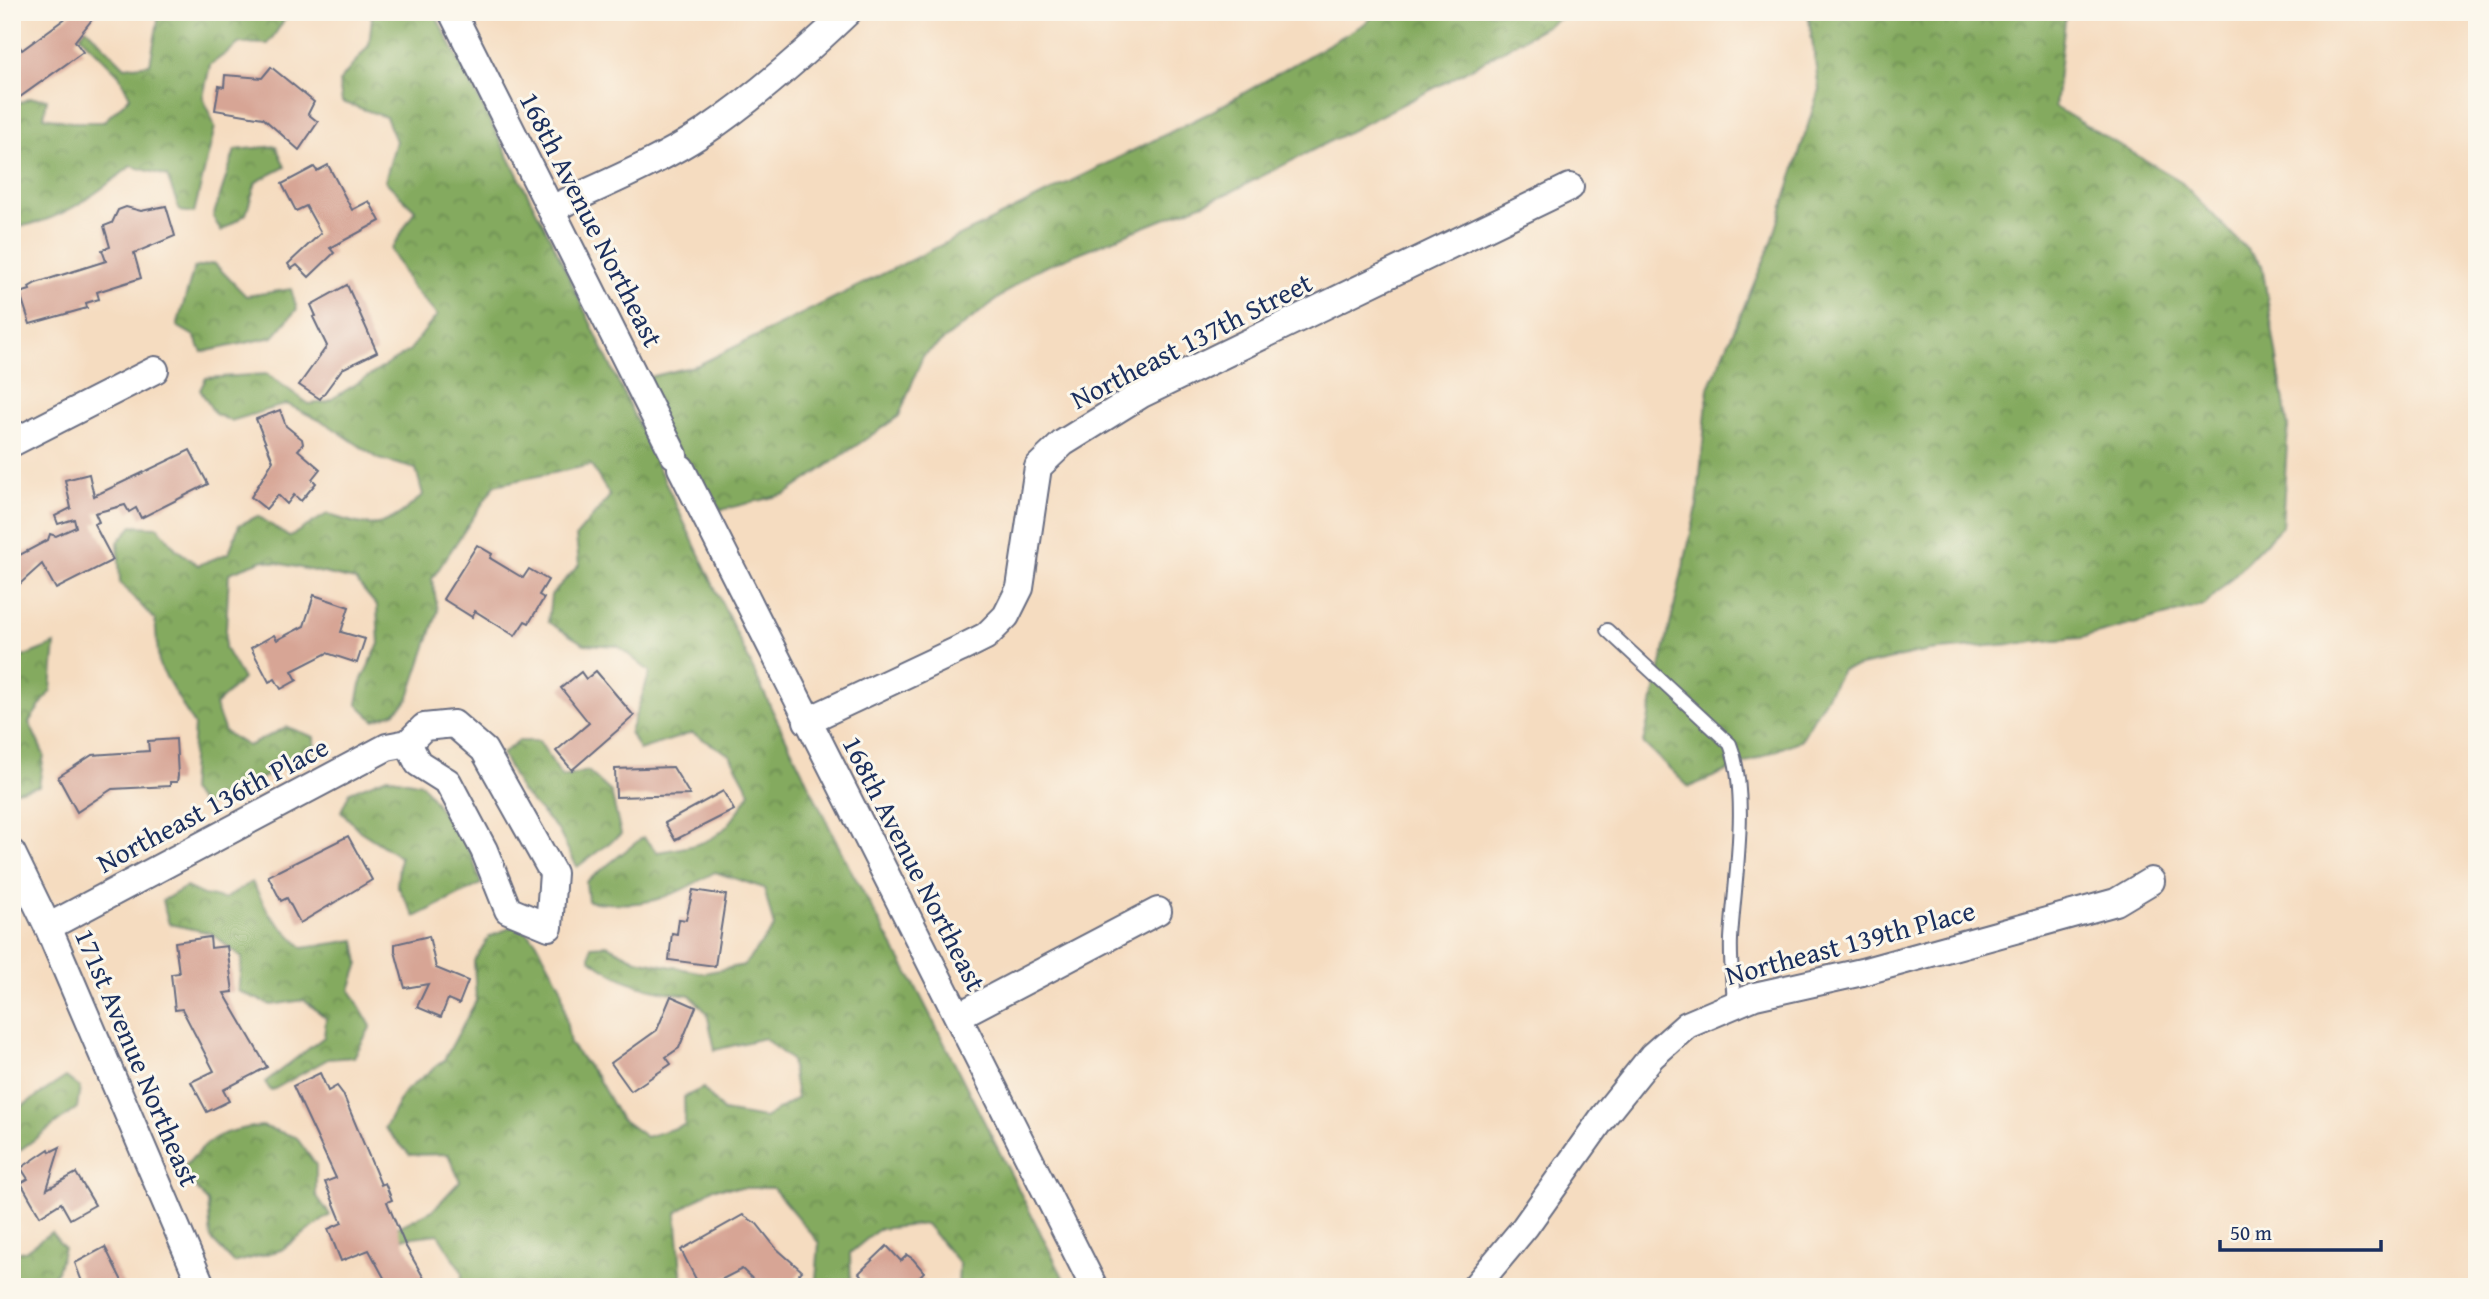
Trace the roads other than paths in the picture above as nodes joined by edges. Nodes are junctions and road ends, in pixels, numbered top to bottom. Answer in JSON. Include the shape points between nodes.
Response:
{"nodes":[{"id":1,"x":452,"y":12,"type":"edge"},
{"id":2,"x":848,"y":12,"type":"edge"},
{"id":3,"x":1570,"y":187,"type":"dead end"},
{"id":4,"x":551,"y":209,"type":"junction"},
{"id":5,"x":156,"y":370,"type":"dead end"},
{"id":6,"x":12,"y":443,"type":"edge"},
{"id":7,"x":1607,"y":630,"type":"dead end"},
{"id":8,"x":807,"y":721,"type":"junction"},
{"id":9,"x":408,"y":743,"type":"junction"},
{"id":10,"x":12,"y":853,"type":"edge"},
{"id":11,"x":2151,"y":881,"type":"dead end"},
{"id":12,"x":1158,"y":911,"type":"dead end"},
{"id":13,"x":48,"y":927,"type":"junction"},
{"id":14,"x":1734,"y":1005,"type":"junction"},
{"id":15,"x":958,"y":1016,"type":"junction"},
{"id":16,"x":202,"y":1287,"type":"edge"},
{"id":17,"x":1094,"y":1287,"type":"edge"},
{"id":18,"x":1475,"y":1287,"type":"edge"}],
"edges":[{"from":1,"to":4,"type":"street","name":"168th Avenue Northeast"},
{"from":2,"to":4,"type":"street","via":[[794,64],[704,132]]},
{"from":3,"to":8,"type":"street","name":"Northeast 137th Street","via":[[1142,394],[1063,443],[1038,467],[1020,589],[1006,616],[986,636]]},
{"from":4,"to":8,"type":"street","name":"168th Avenue Northeast"},
{"from":5,"to":6,"type":"street"},
{"from":7,"to":14,"type":"lane","via":[[1730,744],[1737,762],[1740,792],[1731,944]]},
{"from":8,"to":15,"type":"street","name":"168th Avenue Northeast"},
{"from":9,"to":9,"type":"street","name":"Northeast 136th Place","via":[[418,763],[447,782],[484,850],[508,910],[549,927],[553,873],[484,750],[454,724],[424,727]]},
{"from":9,"to":13,"type":"street","name":"Northeast 136th Place","via":[[387,747]]},
{"from":10,"to":13,"type":"street","name":"171st Avenue Northeast"},
{"from":11,"to":14,"type":"street","name":"Northeast 139th Place","via":[[2116,902]]},
{"from":12,"to":15,"type":"street"},
{"from":13,"to":16,"type":"street","name":"171st Avenue Northeast"},
{"from":14,"to":18,"type":"street","name":"Northeast 139th Place","via":[[1687,1025],[1652,1056]]},
{"from":15,"to":17,"type":"street","name":"168th Avenue Northeast"}]}
